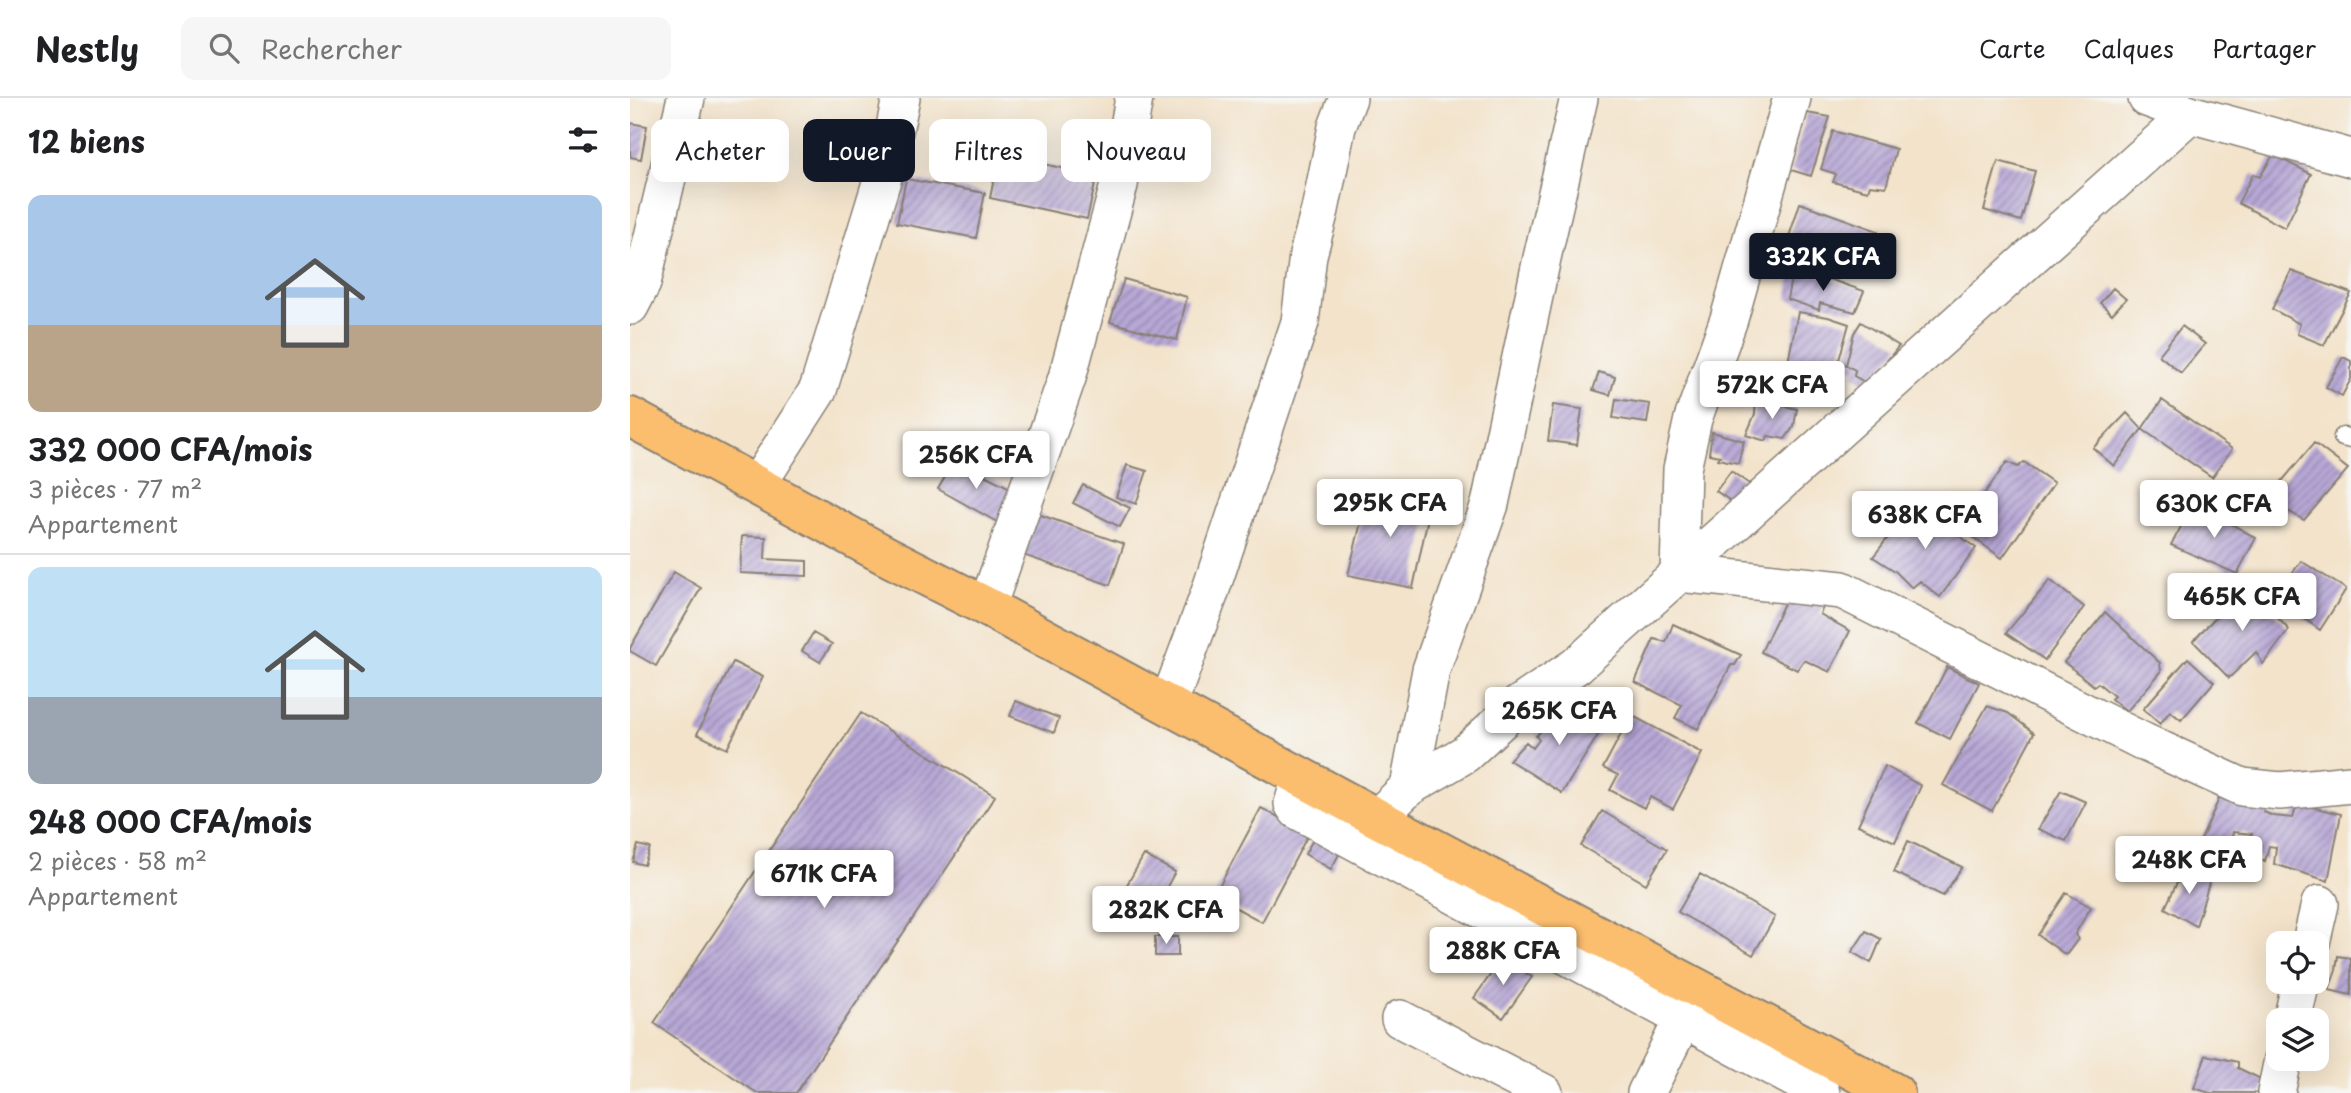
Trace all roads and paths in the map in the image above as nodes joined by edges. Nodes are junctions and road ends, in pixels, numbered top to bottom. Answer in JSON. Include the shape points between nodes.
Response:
{"nodes":[{"id":1,"x":686,"y":98,"type":"edge"},
{"id":2,"x":901,"y":98,"type":"edge"},
{"id":3,"x":1135,"y":98,"type":"edge"},
{"id":4,"x":1348,"y":98,"type":"edge"},
{"id":5,"x":1579,"y":98,"type":"edge"},
{"id":6,"x":1792,"y":98,"type":"edge"},
{"id":7,"x":2147,"y":98,"type":"edge"},
{"id":8,"x":2190,"y":114,"type":"junction"},
{"id":9,"x":2351,"y":158,"type":"edge"},
{"id":10,"x":630,"y":306,"type":"edge"},
{"id":11,"x":630,"y":417,"type":"edge"},
{"id":12,"x":757,"y":485,"type":"junction"},
{"id":13,"x":1679,"y":573,"type":"junction"},
{"id":14,"x":987,"y":607,"type":"junction"},
{"id":15,"x":1168,"y":705,"type":"junction"},
{"id":16,"x":1301,"y":777,"type":"junction"},
{"id":17,"x":2351,"y":784,"type":"edge"},
{"id":18,"x":1409,"y":787,"type":"junction"},
{"id":19,"x":1377,"y":818,"type":"junction"},
{"id":20,"x":2320,"y":904,"type":"dead end"},
{"id":21,"x":2314,"y":931,"type":"edge"},
{"id":22,"x":1400,"y":1019,"type":"dead end"},
{"id":23,"x":1683,"y":1019,"type":"junction"},
{"id":24,"x":2281,"y":1071,"type":"edge"},
{"id":25,"x":1544,"y":1093,"type":"edge"},
{"id":26,"x":1646,"y":1093,"type":"edge"},
{"id":27,"x":1821,"y":1093,"type":"edge"},
{"id":28,"x":1895,"y":1093,"type":"edge"},
{"id":29,"x":2276,"y":1093,"type":"edge"}],
"edges":[{"from":1,"to":10,"type":"street","via":[[642,282]]},
{"from":2,"to":12,"type":"street","via":[[888,160],[818,390]]},
{"from":3,"to":14,"type":"street","via":[[1119,185],[1067,378]]},
{"from":4,"to":15,"type":"street","via":[[1308,255],[1300,322]]},
{"from":5,"to":18,"type":"street","via":[[1490,504],[1431,670]]},
{"from":6,"to":13,"type":"street","via":[[1729,318],[1693,419],[1682,469]]},
{"from":7,"to":8,"type":"street"},
{"from":8,"to":9,"type":"street"},
{"from":8,"to":13,"type":"street"},
{"from":11,"to":12,"type":"highway"},
{"from":12,"to":14,"type":"highway"},
{"from":13,"to":17,"type":"street","via":[[1842,590],[2242,787],[2280,791]]},
{"from":13,"to":18,"type":"street","via":[[1576,666],[1518,705],[1465,754]]},
{"from":14,"to":15,"type":"highway"},
{"from":15,"to":16,"type":"highway"},
{"from":16,"to":19,"type":"highway"},
{"from":16,"to":23,"type":"street","via":[[1293,804],[1297,810]]},
{"from":18,"to":19,"type":"street"},
{"from":19,"to":28,"type":"highway"},
{"from":20,"to":21,"type":"street"},
{"from":22,"to":25,"type":"street"},
{"from":23,"to":26,"type":"street"},
{"from":23,"to":27,"type":"street"},
{"from":24,"to":29,"type":"street"}]}
